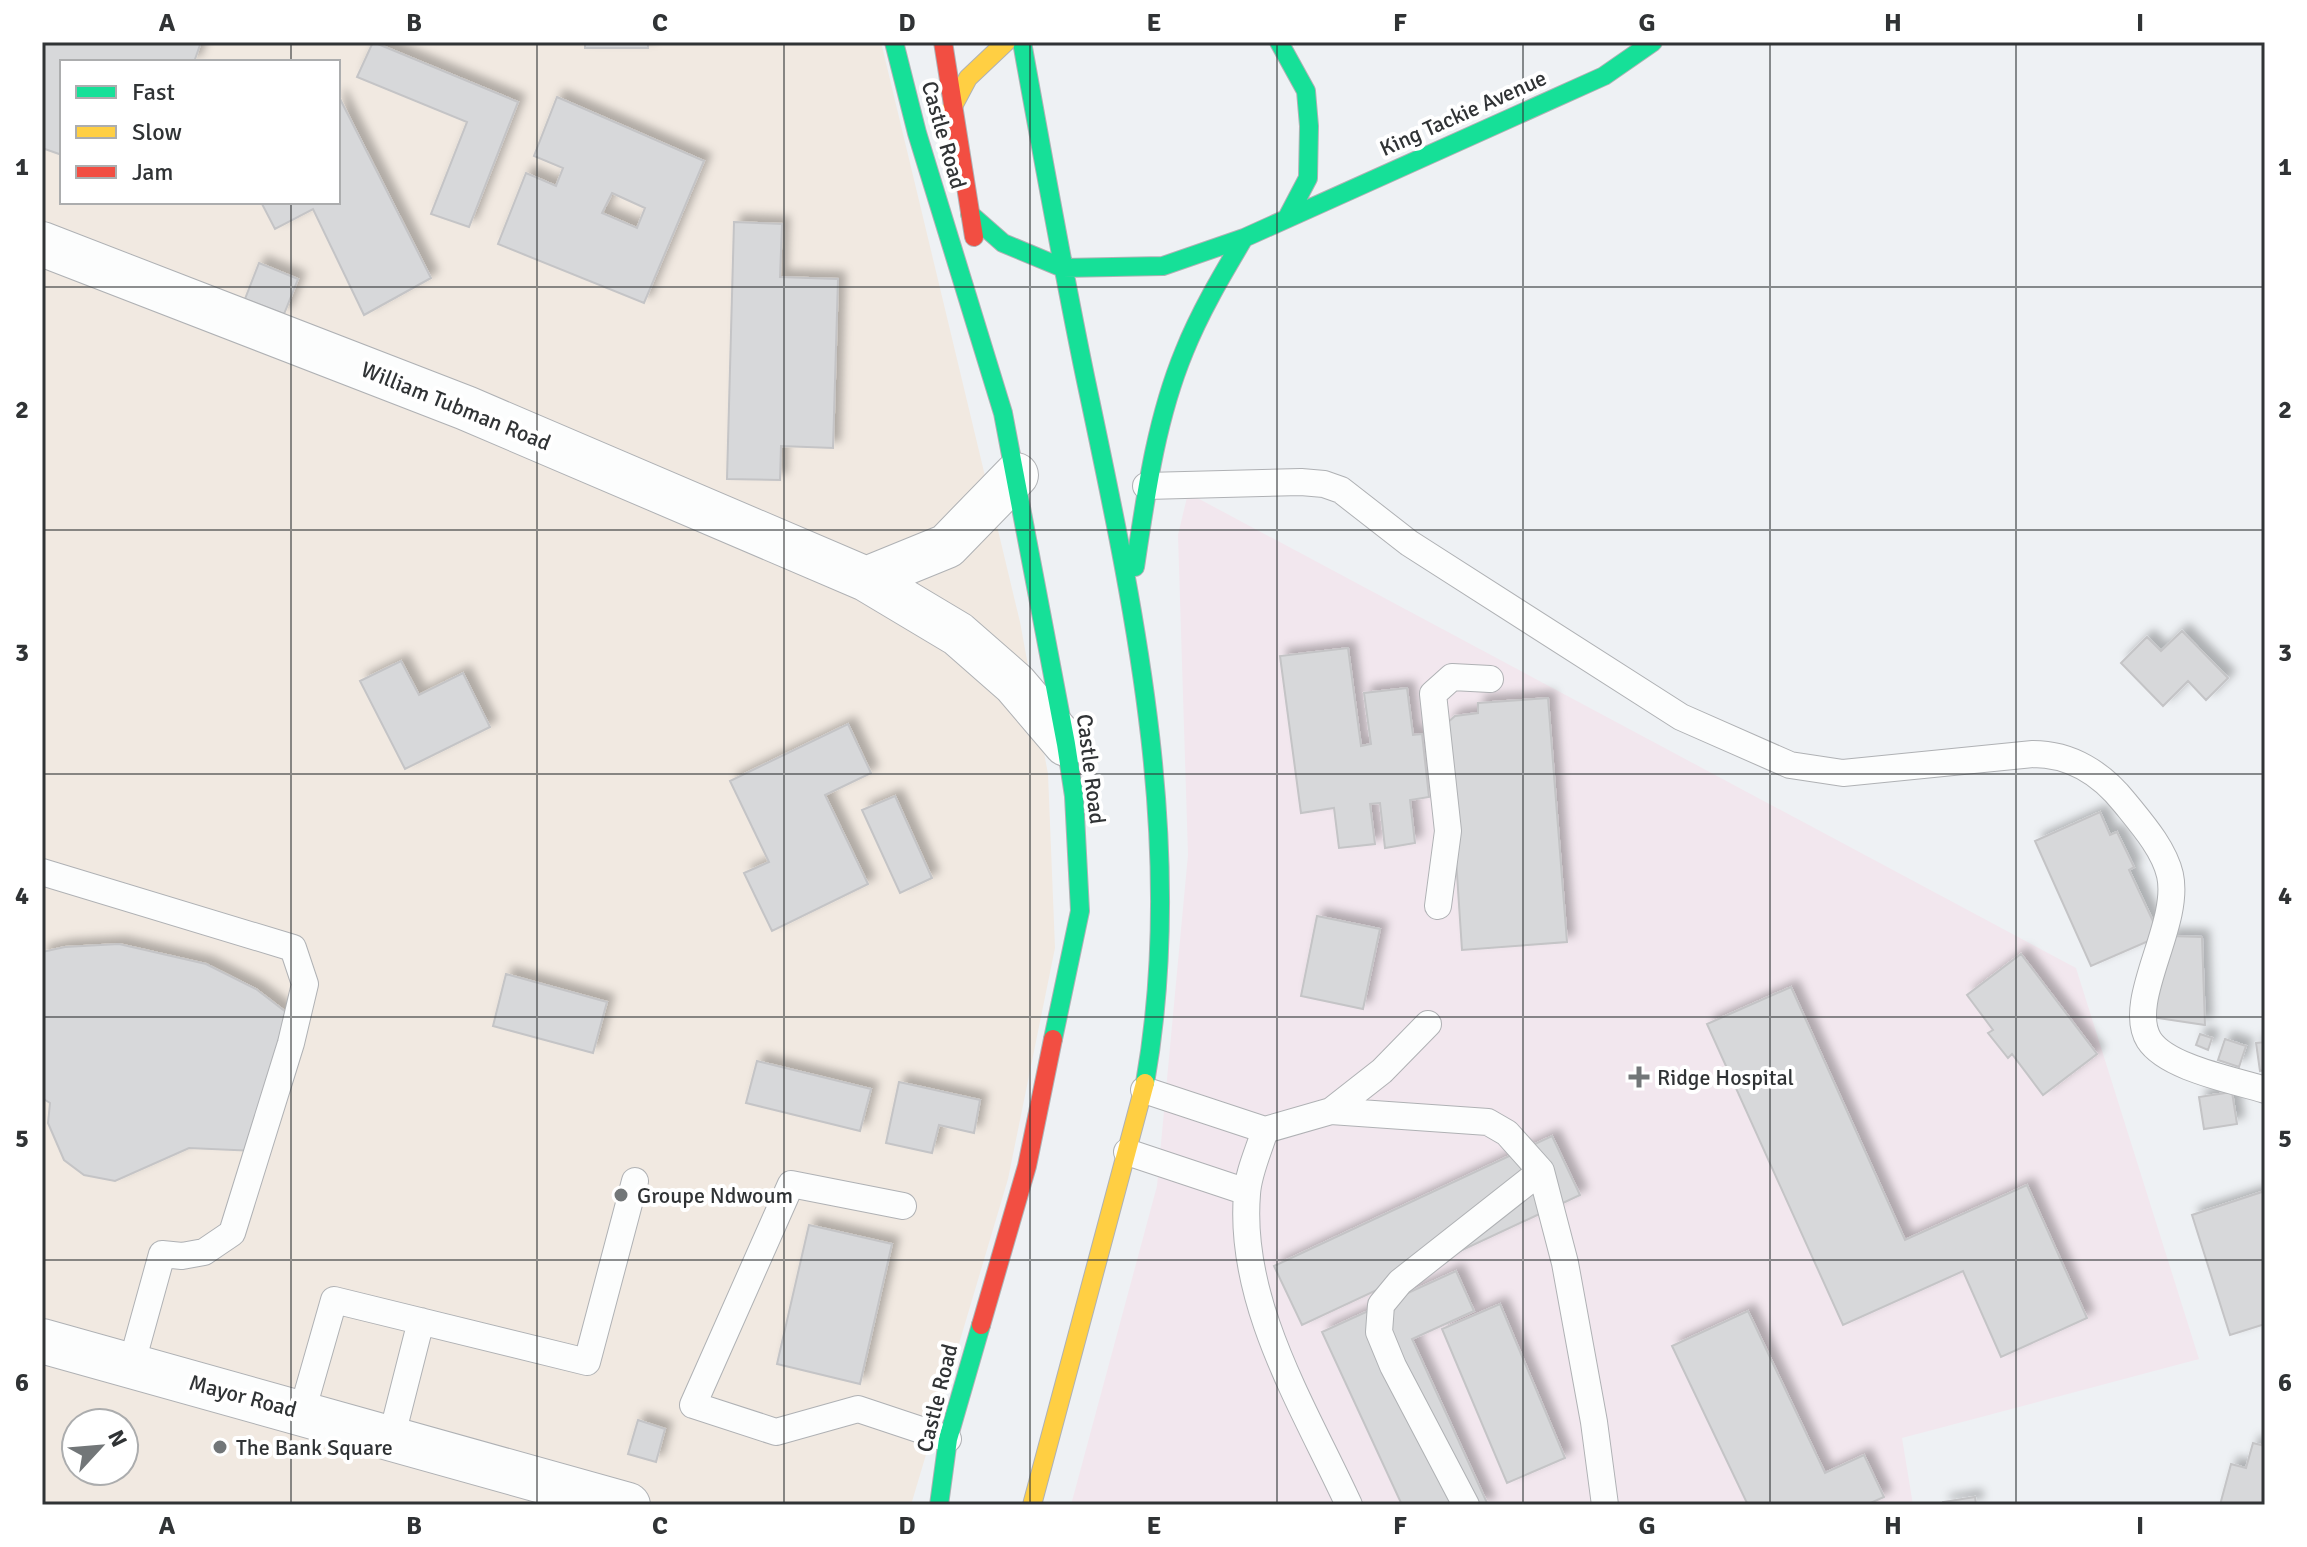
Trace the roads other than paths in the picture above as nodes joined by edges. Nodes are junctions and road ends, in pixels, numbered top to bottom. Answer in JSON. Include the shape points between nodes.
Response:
{"nodes":[{"id":1,"x":894,"y":42,"type":"edge"},
{"id":2,"x":943,"y":42,"type":"edge"},
{"id":3,"x":1006,"y":42,"type":"edge"},
{"id":4,"x":1022,"y":42,"type":"edge"},
{"id":5,"x":1279,"y":42,"type":"edge"},
{"id":6,"x":1653,"y":42,"type":"edge"},
{"id":7,"x":952,"y":108,"type":"junction"},
{"id":8,"x":970,"y":214,"type":"junction"},
{"id":9,"x":1287,"y":218,"type":"junction"},
{"id":10,"x":1244,"y":238,"type":"junction"},
{"id":11,"x":42,"y":244,"type":"edge"},
{"id":12,"x":1063,"y":268,"type":"junction"},
{"id":13,"x":1003,"y":413,"type":"junction"},
{"id":14,"x":1016,"y":475,"type":"junction"},
{"id":15,"x":1146,"y":486,"type":"junction"},
{"id":16,"x":866,"y":579,"type":"junction"},
{"id":17,"x":1131,"y":597,"type":"junction"},
{"id":18,"x":1490,"y":679,"type":"dead end"},
{"id":19,"x":1066,"y":744,"type":"junction"},
{"id":20,"x":42,"y":872,"type":"edge"},
{"id":21,"x":1438,"y":906,"type":"dead end"},
{"id":22,"x":1428,"y":1024,"type":"dead end"},
{"id":23,"x":1144,"y":1090,"type":"junction"},
{"id":24,"x":2265,"y":1090,"type":"edge"},
{"id":25,"x":1331,"y":1111,"type":"junction"},
{"id":26,"x":1265,"y":1130,"type":"junction"},
{"id":27,"x":1127,"y":1152,"type":"junction"},
{"id":28,"x":1541,"y":1171,"type":"junction"},
{"id":29,"x":635,"y":1181,"type":"dead end"},
{"id":30,"x":1247,"y":1192,"type":"junction"},
{"id":31,"x":903,"y":1206,"type":"dead end"},
{"id":32,"x":421,"y":1321,"type":"junction"},
{"id":33,"x":42,"y":1341,"type":"edge"},
{"id":34,"x":131,"y":1366,"type":"junction"},
{"id":35,"x":302,"y":1412,"type":"junction"},
{"id":36,"x":391,"y":1439,"type":"junction"},
{"id":37,"x":948,"y":1439,"type":"junction"},
{"id":38,"x":628,"y":1505,"type":"edge"},
{"id":39,"x":939,"y":1505,"type":"edge"},
{"id":40,"x":1032,"y":1505,"type":"edge"},
{"id":41,"x":1349,"y":1505,"type":"edge"},
{"id":42,"x":1466,"y":1505,"type":"edge"},
{"id":43,"x":1605,"y":1505,"type":"edge"}],
"edges":[{"from":1,"to":13,"type":"main road","name":"Castle Road"},
{"from":2,"to":7,"type":"main road"},
{"from":3,"to":7,"type":"main road","via":[[968,78]]},
{"from":4,"to":12,"type":"main road"},
{"from":5,"to":9,"type":"main road","via":[[1306,91],[1309,126],[1308,178]]},
{"from":6,"to":9,"type":"main road","name":"King Tackie Avenue","via":[[1604,76]]},
{"from":7,"to":8,"type":"main road"},
{"from":8,"to":12,"type":"main road","via":[[1003,243]]},
{"from":8,"to":13,"type":"main road"},
{"from":9,"to":10,"type":"main road","name":"King Tackie Avenue"},
{"from":10,"to":12,"type":"main road","name":"King Tackie Avenue","via":[[1163,266]]},
{"from":10,"to":15,"type":"main road","via":[[1190,338],[1164,409]]},
{"from":11,"to":16,"type":"street","name":"William Tubman Road","via":[[466,408]]},
{"from":12,"to":17,"type":"main road"},
{"from":13,"to":14,"type":"main road","name":"Castle Road"},
{"from":14,"to":16,"type":"street","via":[[947,546]]},
{"from":14,"to":19,"type":"main road","name":"Castle Road"},
{"from":15,"to":17,"type":"main road"},
{"from":15,"to":24,"type":"lane","via":[[1301,482],[1341,490],[1409,543],[1681,717],[1790,765],[1843,773],[2059,754],[2083,766],[2118,794],[2149,833],[2170,874],[2171,912],[2143,1015],[2148,1039],[2162,1054],[2193,1068]]},
{"from":16,"to":19,"type":"street","name":"William Tubman Road","via":[[958,634],[1015,684]]},
{"from":17,"to":23,"type":"main road","via":[[1150,731],[1163,922]]},
{"from":18,"to":21,"type":"lane","via":[[1452,677],[1433,694],[1448,831]]},
{"from":19,"to":37,"type":"main road","name":"Castle Road","via":[[1080,911],[1027,1166]]},
{"from":20,"to":34,"type":"lane","via":[[293,948],[305,984],[232,1233],[204,1252],[162,1254]]},
{"from":22,"to":25,"type":"lane","via":[[1382,1071]]},
{"from":23,"to":26,"type":"lane"},
{"from":23,"to":27,"type":"main road"},
{"from":25,"to":26,"type":"lane"},
{"from":25,"to":28,"type":"lane","via":[[1488,1122],[1516,1141]]},
{"from":26,"to":30,"type":"lane"},
{"from":27,"to":30,"type":"lane"},
{"from":27,"to":40,"type":"main road"},
{"from":28,"to":42,"type":"lane","via":[[1400,1282],[1381,1305],[1379,1332],[1393,1366]]},
{"from":28,"to":43,"type":"lane","via":[[1568,1278]]},
{"from":29,"to":32,"type":"lane","via":[[587,1362]]},
{"from":30,"to":41,"type":"lane","via":[[1248,1259],[1266,1324]]},
{"from":31,"to":37,"type":"lane","via":[[791,1184],[693,1405],[776,1432],[858,1409]]},
{"from":32,"to":35,"type":"lane","via":[[334,1300]]},
{"from":32,"to":36,"type":"lane"},
{"from":33,"to":34,"type":"street","name":"Mayor Road"},
{"from":34,"to":35,"type":"street","name":"Mayor Road"},
{"from":35,"to":36,"type":"street","name":"Mayor Road"},
{"from":36,"to":38,"type":"street","name":"Mayor Road"},
{"from":37,"to":39,"type":"main road","name":"Castle Road"}]}
